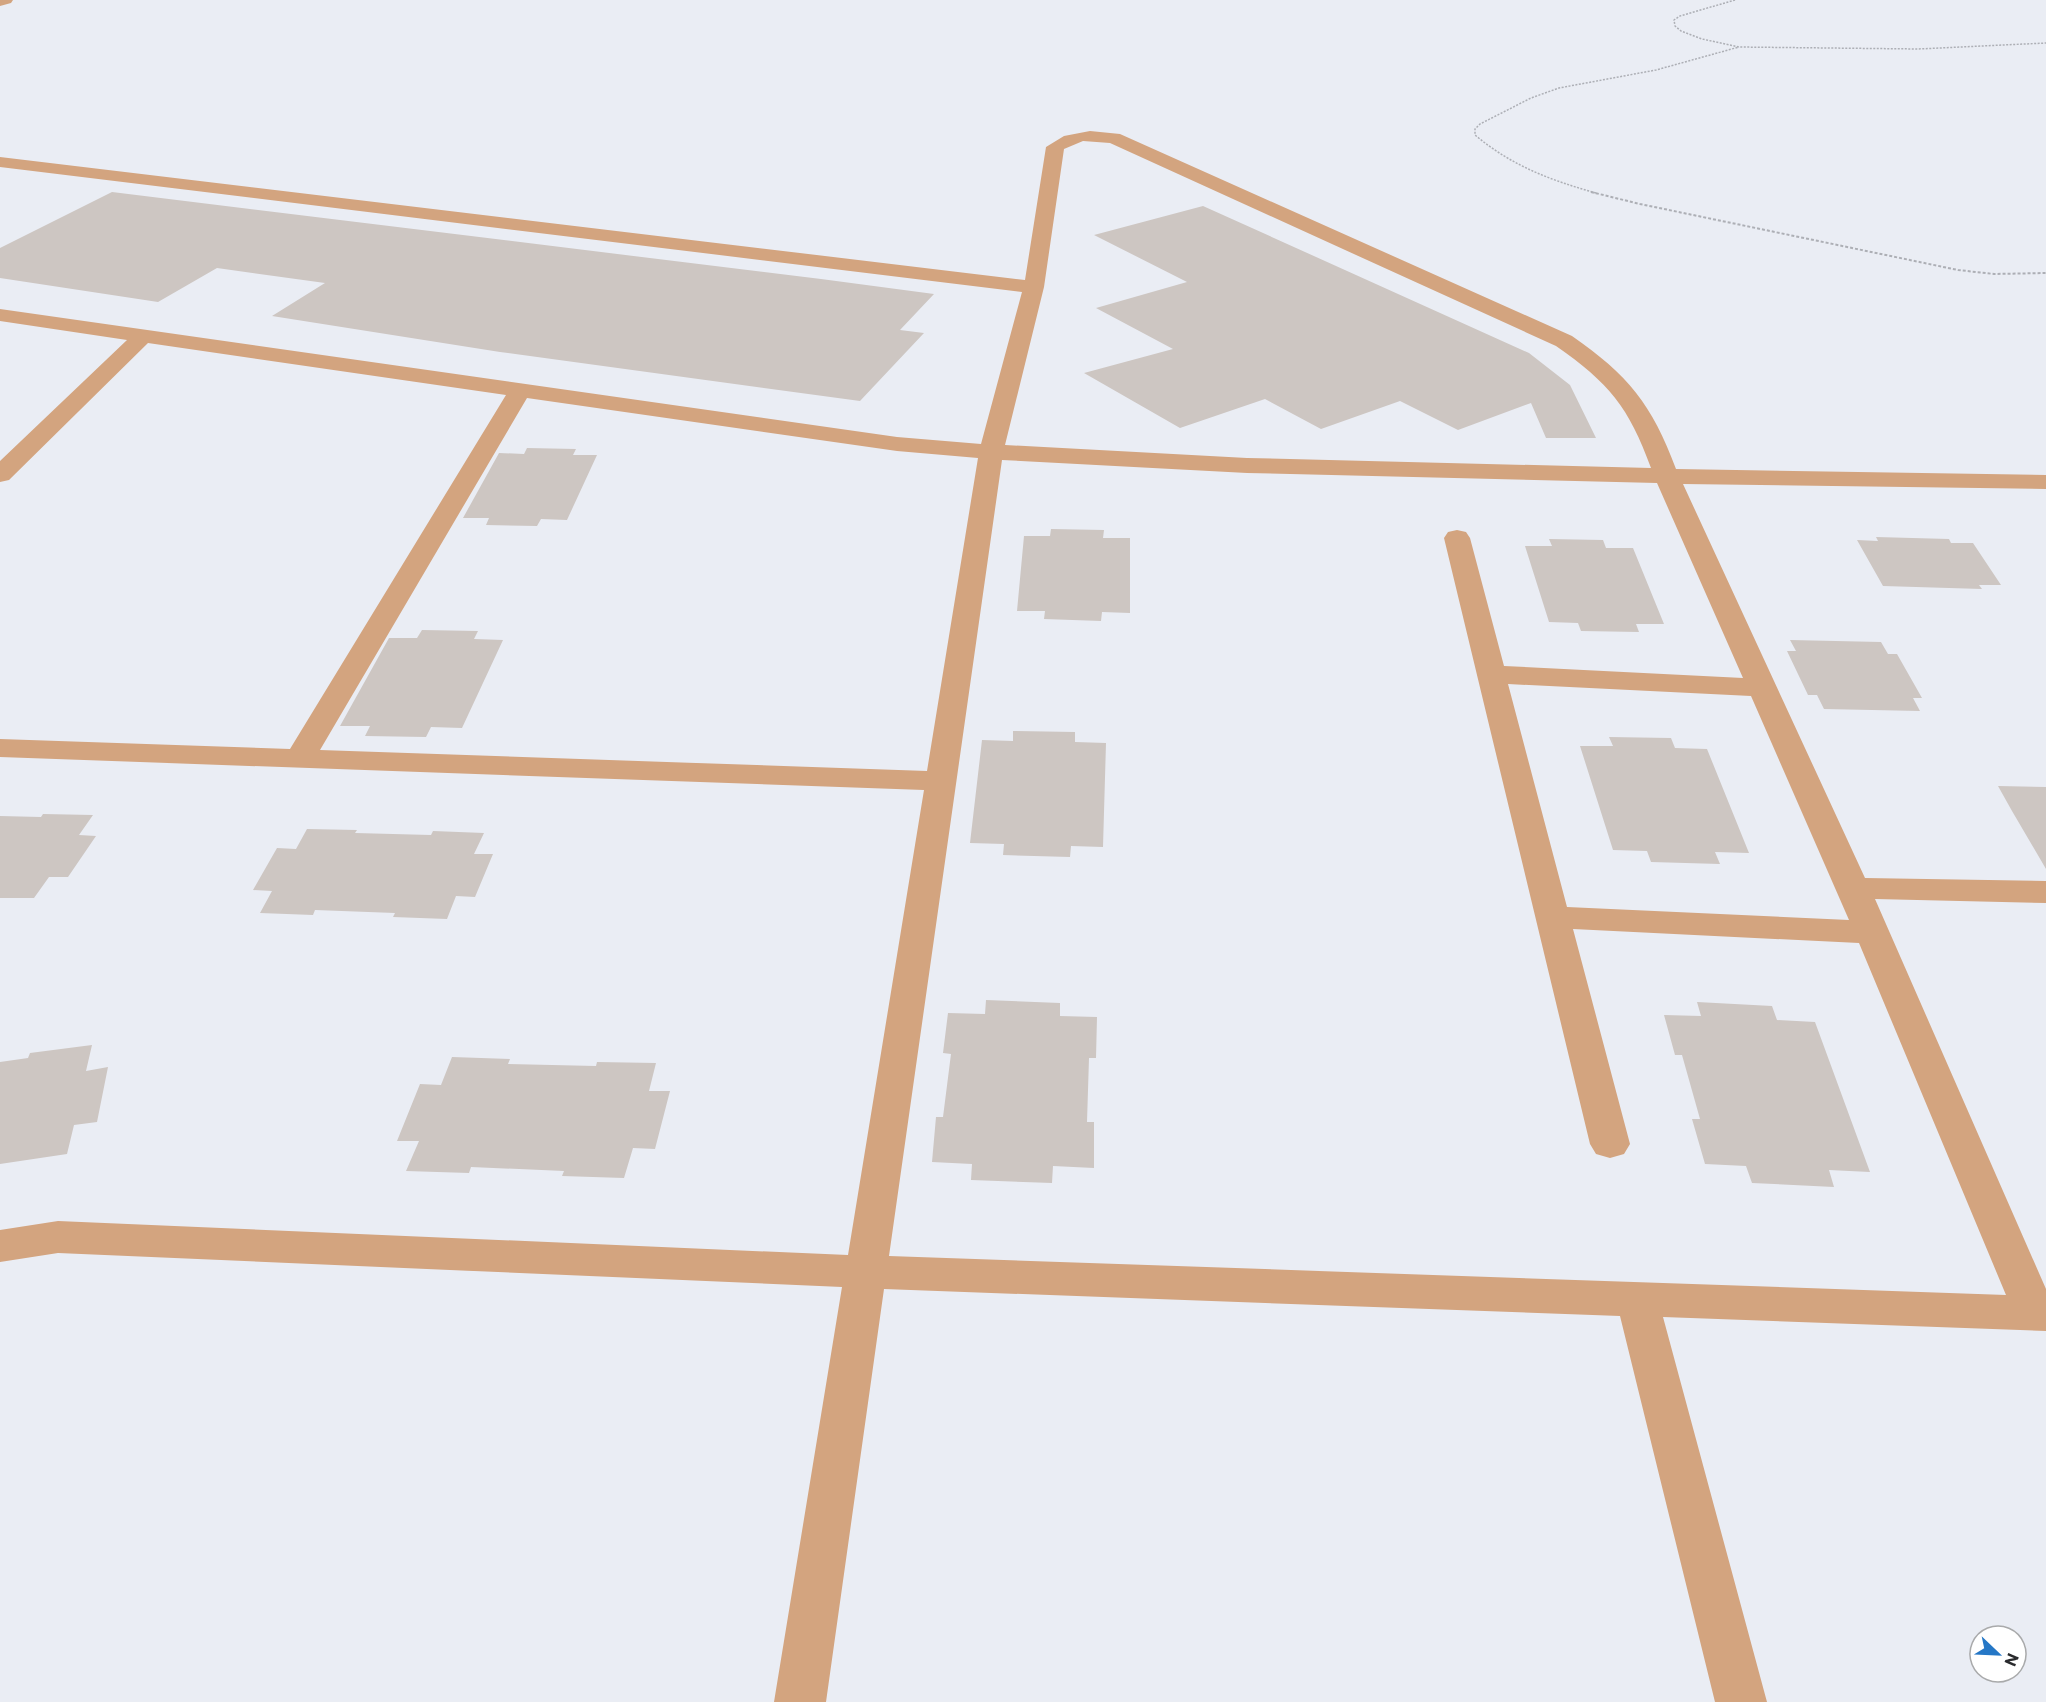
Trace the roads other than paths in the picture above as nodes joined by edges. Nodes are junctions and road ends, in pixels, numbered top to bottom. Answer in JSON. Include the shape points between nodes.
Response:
{"nodes":[{"id":1,"x":6,"y":0,"type":"edge"},
{"id":2,"x":0,"y":2,"type":"edge"},
{"id":3,"x":0,"y":162,"type":"edge"},
{"id":4,"x":1034,"y":287,"type":"junction"},
{"id":5,"x":0,"y":315,"type":"edge"},
{"id":6,"x":143,"y":336,"type":"junction"},
{"id":7,"x":520,"y":390,"type":"junction"},
{"id":8,"x":991,"y":453,"type":"junction"},
{"id":9,"x":0,"y":475,"type":"edge"},
{"id":10,"x":1667,"y":477,"type":"junction"},
{"id":11,"x":2046,"y":482,"type":"edge"},
{"id":12,"x":1457,"y":538,"type":"dead end"},
{"id":13,"x":1491,"y":674,"type":"junction"},
{"id":14,"x":1763,"y":688,"type":"junction"},
{"id":15,"x":0,"y":748,"type":"edge"},
{"id":16,"x":300,"y":759,"type":"junction"},
{"id":17,"x":940,"y":782,"type":"junction"},
{"id":18,"x":1853,"y":888,"type":"junction"},
{"id":19,"x":2046,"y":892,"type":"edge"},
{"id":20,"x":1553,"y":917,"type":"junction"},
{"id":21,"x":1872,"y":932,"type":"junction"},
{"id":22,"x":1610,"y":1144,"type":"dead end"},
{"id":23,"x":0,"y":1246,"type":"edge"},
{"id":24,"x":867,"y":1272,"type":"junction"},
{"id":25,"x":1637,"y":1300,"type":"junction"},
{"id":26,"x":2041,"y":1314,"type":"edge"},
{"id":27,"x":800,"y":1702,"type":"edge"},
{"id":28,"x":1741,"y":1702,"type":"edge"}],
"edges":[{"from":1,"to":2,"type":"street"},
{"from":3,"to":4,"type":"street"},
{"from":4,"to":8,"type":"street"},
{"from":4,"to":10,"type":"street","via":[[1055,147],[1071,136],[1114,138],[1564,341],[1609,374],[1633,400],[1654,440]]},
{"from":5,"to":6,"type":"street"},
{"from":6,"to":7,"type":"street"},
{"from":6,"to":9,"type":"street"},
{"from":7,"to":8,"type":"street","via":[[897,444]]},
{"from":7,"to":16,"type":"street"},
{"from":8,"to":10,"type":"street","via":[[1170,464]]},
{"from":8,"to":17,"type":"street"},
{"from":10,"to":11,"type":"street"},
{"from":10,"to":14,"type":"street"},
{"from":12,"to":13,"type":"street"},
{"from":13,"to":14,"type":"street"},
{"from":13,"to":20,"type":"street"},
{"from":14,"to":18,"type":"street"},
{"from":15,"to":16,"type":"street"},
{"from":16,"to":17,"type":"street"},
{"from":17,"to":24,"type":"street"},
{"from":18,"to":19,"type":"street"},
{"from":18,"to":21,"type":"street"},
{"from":20,"to":21,"type":"street"},
{"from":20,"to":22,"type":"street"},
{"from":21,"to":26,"type":"street"},
{"from":23,"to":24,"type":"street","via":[[58,1237]]},
{"from":24,"to":25,"type":"street"},
{"from":24,"to":27,"type":"street"},
{"from":25,"to":26,"type":"street"},
{"from":25,"to":28,"type":"street"}]}
